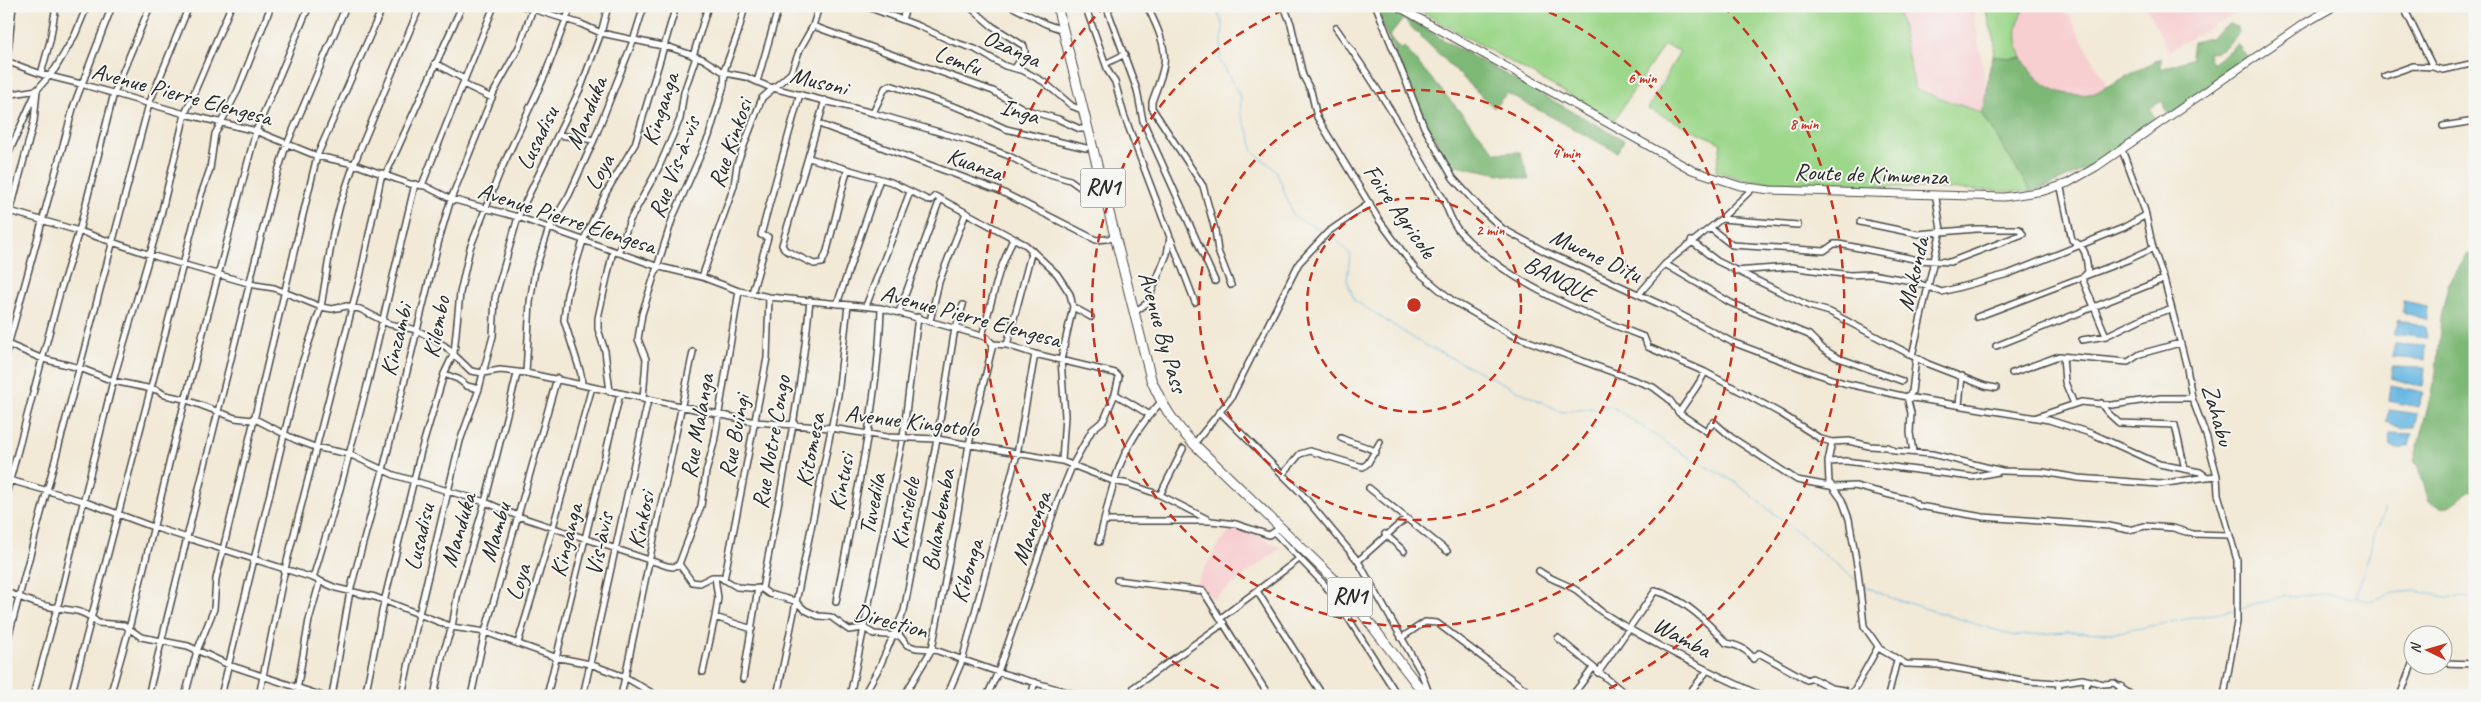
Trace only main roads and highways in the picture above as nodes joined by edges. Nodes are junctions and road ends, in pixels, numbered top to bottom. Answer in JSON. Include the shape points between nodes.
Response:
{"nodes":[{"id":1,"x":1057,"y":6,"type":"edge"},
{"id":2,"x":1426,"y":696,"type":"edge"}],
"edges":[{"from":1,"to":2,"type":"highway","name":"Avenue By Pass","number":"RN1","via":[[1152,379],[1161,402],[1171,419],[1278,530],[1349,594]]}]}
